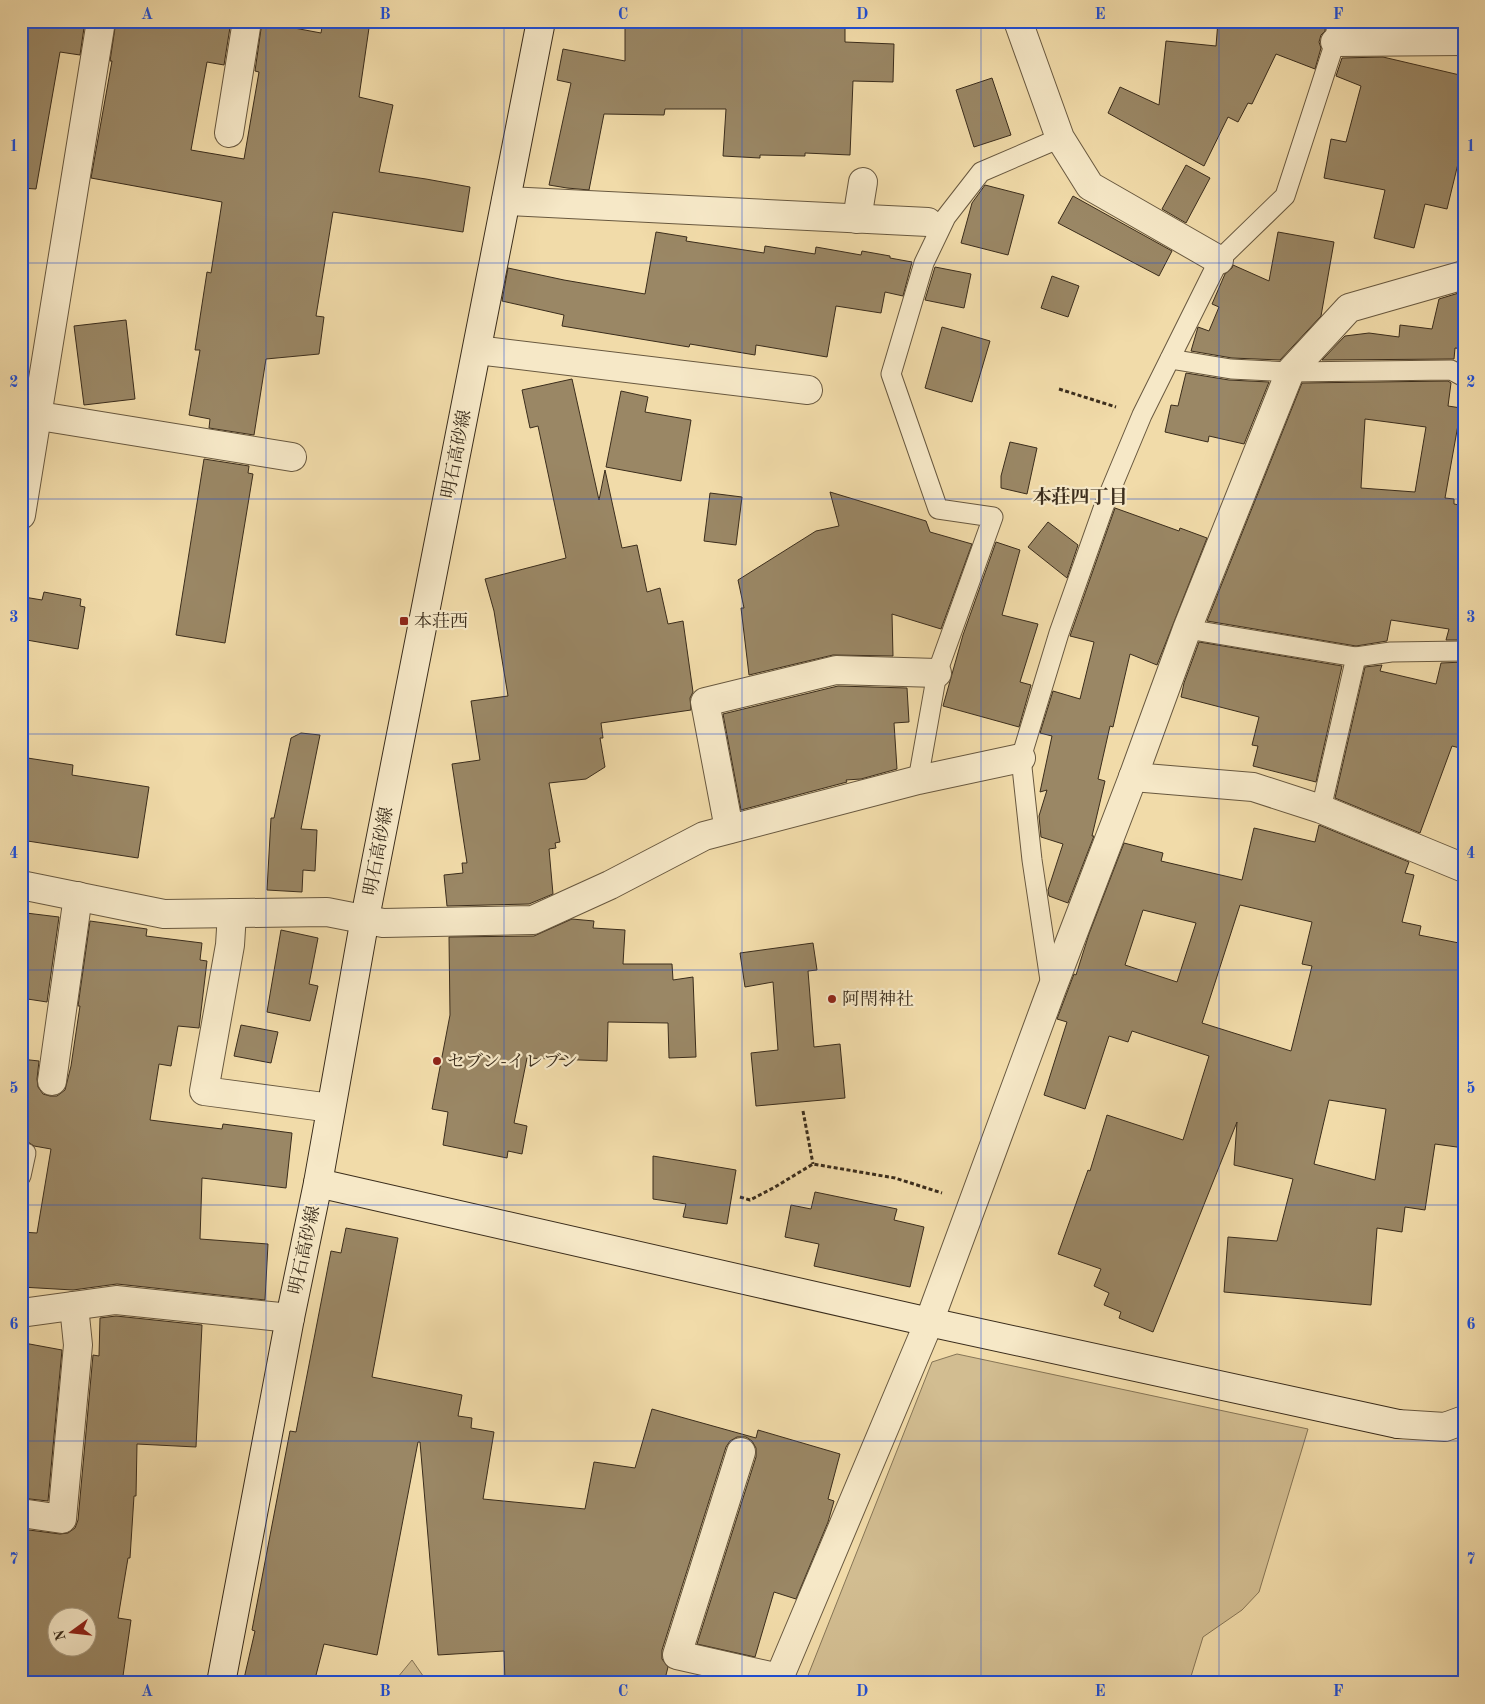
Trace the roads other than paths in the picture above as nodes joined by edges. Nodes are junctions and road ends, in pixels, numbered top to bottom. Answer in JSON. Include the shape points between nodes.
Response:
{"nodes":[{"id":1,"x":101,"y":21,"type":"edge"},
{"id":2,"x":246,"y":21,"type":"edge"},
{"id":3,"x":541,"y":21,"type":"edge"},
{"id":4,"x":1018,"y":21,"type":"edge"},
{"id":5,"x":1336,"y":32,"type":"edge"},
{"id":6,"x":1464,"y":41,"type":"edge"},
{"id":7,"x":229,"y":133,"type":"dead end"},
{"id":8,"x":1060,"y":138,"type":"junction"},
{"id":9,"x":863,"y":182,"type":"dead end"},
{"id":10,"x":506,"y":201,"type":"junction"},
{"id":11,"x":857,"y":219,"type":"junction"},
{"id":12,"x":928,"y":222,"type":"dead end"},
{"id":13,"x":1218,"y":260,"type":"junction"},
{"id":14,"x":1464,"y":275,"type":"edge"},
{"id":15,"x":477,"y":350,"type":"junction"},
{"id":16,"x":1170,"y":359,"type":"junction"},
{"id":17,"x":1290,"y":372,"type":"junction"},
{"id":18,"x":1464,"y":377,"type":"edge"},
{"id":19,"x":808,"y":390,"type":"dead end"},
{"id":20,"x":29,"y":414,"type":"edge"},
{"id":21,"x":292,"y":457,"type":"dead end"},
{"id":22,"x":21,"y":515,"type":"edge"},
{"id":23,"x":1187,"y":629,"type":"junction"},
{"id":24,"x":1464,"y":651,"type":"edge"},
{"id":25,"x":1356,"y":657,"type":"junction"},
{"id":26,"x":937,"y":673,"type":"junction"},
{"id":27,"x":1021,"y":758,"type":"junction"},
{"id":28,"x":1133,"y":777,"type":"junction"},
{"id":29,"x":918,"y":780,"type":"junction"},
{"id":30,"x":1321,"y":808,"type":"junction"},
{"id":31,"x":729,"y":829,"type":"junction"},
{"id":32,"x":1464,"y":868,"type":"edge"},
{"id":33,"x":21,"y":885,"type":"edge"},
{"id":34,"x":78,"y":896,"type":"junction"},
{"id":35,"x":232,"y":913,"type":"junction"},
{"id":36,"x":365,"y":918,"type":"junction"},
{"id":37,"x":1051,"y":991,"type":"junction"},
{"id":38,"x":52,"y":1081,"type":"dead end"},
{"id":39,"x":331,"y":1108,"type":"junction"},
{"id":40,"x":26,"y":1152,"type":"dead end"},
{"id":41,"x":21,"y":1176,"type":"edge"},
{"id":42,"x":318,"y":1183,"type":"junction"},
{"id":43,"x":74,"y":1306,"type":"junction"},
{"id":44,"x":21,"y":1313,"type":"edge"},
{"id":45,"x":290,"y":1318,"type":"junction"},
{"id":46,"x":930,"y":1322,"type":"junction"},
{"id":47,"x":1464,"y":1420,"type":"edge"},
{"id":48,"x":741,"y":1452,"type":"dead end"},
{"id":49,"x":21,"y":1513,"type":"edge"},
{"id":50,"x":778,"y":1680,"type":"edge"},
{"id":51,"x":221,"y":1683,"type":"edge"}],
"edges":[{"from":1,"to":20,"type":"street"},
{"from":2,"to":7,"type":"street"},
{"from":3,"to":10,"type":"street","name":"明石高砂線"},
{"from":4,"to":8,"type":"street"},
{"from":5,"to":6,"type":"street"},
{"from":5,"to":13,"type":"lane","via":[[1285,196]]},
{"from":8,"to":13,"type":"street","via":[[1090,186]]},
{"from":8,"to":26,"type":"lane","via":[[981,172],[946,217],[924,263],[891,374],[938,509],[993,517]]},
{"from":9,"to":11,"type":"street"},
{"from":10,"to":11,"type":"street"},
{"from":10,"to":15,"type":"street","name":"明石高砂線"},
{"from":11,"to":12,"type":"street"},
{"from":13,"to":16,"type":"lane"},
{"from":14,"to":17,"type":"street","via":[[1349,308]]},
{"from":15,"to":19,"type":"street"},
{"from":15,"to":36,"type":"street","name":"明石高砂線"},
{"from":16,"to":17,"type":"lane","via":[[1232,369]]},
{"from":16,"to":27,"type":"lane","via":[[1142,415],[1104,506],[1062,624]]},
{"from":17,"to":18,"type":"lane","via":[[1451,370]]},
{"from":17,"to":23,"type":"street"},
{"from":20,"to":21,"type":"street"},
{"from":20,"to":22,"type":"street"},
{"from":23,"to":25,"type":"lane"},
{"from":23,"to":28,"type":"street"},
{"from":24,"to":25,"type":"lane","via":[[1391,652]]},
{"from":25,"to":30,"type":"lane"},
{"from":26,"to":29,"type":"lane"},
{"from":26,"to":31,"type":"street","via":[[836,670],[705,702]]},
{"from":27,"to":29,"type":"street"},
{"from":27,"to":37,"type":"lane"},
{"from":28,"to":30,"type":"street","via":[[1253,787]]},
{"from":28,"to":37,"type":"street"},
{"from":29,"to":31,"type":"street"},
{"from":30,"to":32,"type":"street"},
{"from":31,"to":36,"type":"street","via":[[704,836],[610,885],[533,920],[383,923]]},
{"from":33,"to":34,"type":"street"},
{"from":34,"to":35,"type":"street","via":[[164,914]]},
{"from":34,"to":38,"type":"street"},
{"from":35,"to":36,"type":"street","via":[[327,912]]},
{"from":35,"to":39,"type":"street","via":[[230,945],[204,1091]]},
{"from":36,"to":39,"type":"street","name":"明石高砂線"},
{"from":37,"to":46,"type":"street"},
{"from":39,"to":42,"type":"street","name":"明石高砂線"},
{"from":40,"to":41,"type":"lane"},
{"from":42,"to":45,"type":"street","name":"明石高砂線"},
{"from":42,"to":46,"type":"street"},
{"from":43,"to":44,"type":"street"},
{"from":43,"to":45,"type":"street","via":[[116,1300]]},
{"from":43,"to":49,"type":"street","via":[[78,1345],[62,1519]]},
{"from":45,"to":51,"type":"street","name":"明石高砂線"},
{"from":46,"to":47,"type":"street","via":[[1398,1424],[1445,1427]]},
{"from":46,"to":50,"type":"street"},
{"from":48,"to":50,"type":"street","via":[[677,1655]]}]}
